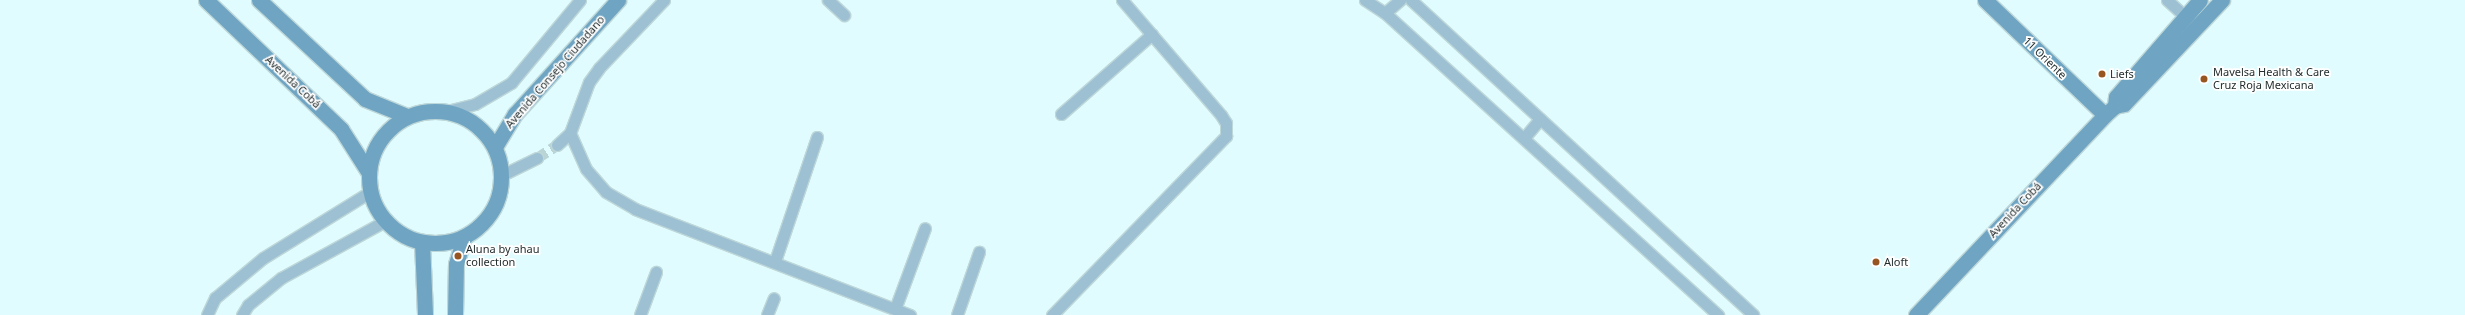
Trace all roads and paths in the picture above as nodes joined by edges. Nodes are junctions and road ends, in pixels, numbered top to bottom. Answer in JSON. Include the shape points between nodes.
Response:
{"nodes":[{"id":1,"x":206,"y":0,"type":"edge"},
{"id":2,"x":259,"y":0,"type":"edge"},
{"id":3,"x":580,"y":0,"type":"edge"},
{"id":4,"x":618,"y":0,"type":"edge"},
{"id":5,"x":664,"y":0,"type":"edge"},
{"id":6,"x":828,"y":0,"type":"edge"},
{"id":7,"x":1122,"y":0,"type":"edge"},
{"id":8,"x":1365,"y":0,"type":"edge"},
{"id":9,"x":1400,"y":0,"type":"edge"},
{"id":10,"x":1411,"y":0,"type":"edge"},
{"id":11,"x":1985,"y":0,"type":"edge"},
{"id":12,"x":2167,"y":0,"type":"edge"},
{"id":13,"x":2200,"y":0,"type":"edge"},
{"id":14,"x":2222,"y":0,"type":"edge"},
{"id":15,"x":1385,"y":13,"type":"junction"},
{"id":16,"x":844,"y":15,"type":"dead end"},
{"id":17,"x":2190,"y":21,"type":"junction"},
{"id":18,"x":1152,"y":34,"type":"junction"},
{"id":19,"x":2110,"y":110,"type":"junction"},
{"id":20,"x":447,"y":111,"type":"junction"},
{"id":21,"x":1061,"y":114,"type":"dead end"},
{"id":22,"x":407,"y":116,"type":"junction"},
{"id":23,"x":1540,"y":119,"type":"junction"},
{"id":24,"x":570,"y":133,"type":"junction"},
{"id":25,"x":817,"y":137,"type":"dead end"},
{"id":26,"x":1524,"y":138,"type":"junction"},
{"id":27,"x":557,"y":146,"type":"tunnel mouth"},
{"id":28,"x":495,"y":147,"type":"junction"},
{"id":29,"x":537,"y":158,"type":"tunnel mouth"},
{"id":30,"x":369,"y":173,"type":"junction"},
{"id":31,"x":502,"y":175,"type":"junction"},
{"id":32,"x":370,"y":192,"type":"junction"},
{"id":33,"x":385,"y":221,"type":"junction"},
{"id":34,"x":925,"y":228,"type":"dead end"},
{"id":35,"x":464,"y":237,"type":"junction"},
{"id":36,"x":422,"y":242,"type":"junction"},
{"id":37,"x":979,"y":252,"type":"dead end"},
{"id":38,"x":776,"y":261,"type":"junction"},
{"id":39,"x":656,"y":272,"type":"dead end"},
{"id":40,"x":774,"y":298,"type":"dead end"},
{"id":41,"x":895,"y":309,"type":"junction"},
{"id":42,"x":207,"y":315,"type":"edge"},
{"id":43,"x":242,"y":315,"type":"edge"},
{"id":44,"x":425,"y":315,"type":"edge"},
{"id":45,"x":455,"y":315,"type":"edge"},
{"id":46,"x":640,"y":315,"type":"edge"},
{"id":47,"x":767,"y":315,"type":"edge"},
{"id":48,"x":910,"y":315,"type":"edge"},
{"id":49,"x":957,"y":315,"type":"edge"},
{"id":50,"x":1052,"y":315,"type":"edge"},
{"id":51,"x":1718,"y":315,"type":"edge"},
{"id":52,"x":1753,"y":315,"type":"edge"},
{"id":53,"x":1916,"y":315,"type":"edge"}],
"edges":[{"from":1,"to":30,"type":"street","name":"Avenida Cobá","via":[[341,129]]},
{"from":2,"to":22,"type":"street","via":[[365,99]]},
{"from":3,"to":20,"type":"street","via":[[511,83],[475,104]]},
{"from":4,"to":28,"type":"street","name":"Avenida Consejo Ciudadano","via":[[515,114]]},
{"from":5,"to":24,"type":"street","via":[[589,82]]},
{"from":6,"to":16,"type":"street"},
{"from":7,"to":18,"type":"street"},
{"from":8,"to":15,"type":"street"},
{"from":9,"to":15,"type":"street"},
{"from":10,"to":23,"type":"street"},
{"from":11,"to":19,"type":"street","name":"11 Oriente"},
{"from":12,"to":17,"type":"street"},
{"from":13,"to":17,"type":"street","name":"Avenida Cobá"},
{"from":14,"to":17,"type":"street","name":"Avenida Cobá"},
{"from":15,"to":26,"type":"street"},
{"from":17,"to":19,"type":"street","name":"Avenida Cobá","via":[[2124,104]]},
{"from":18,"to":21,"type":"street"},
{"from":18,"to":50,"type":"street","via":[[1221,115],[1226,123],[1226,136]]},
{"from":19,"to":53,"type":"street","name":"Avenida Cobá"},
{"from":20,"to":22,"type":"street","via":[[427,110]]},
{"from":20,"to":28,"type":"street","via":[[475,123]]},
{"from":22,"to":30,"type":"street","via":[[380,139]]},
{"from":23,"to":26,"type":"street"},
{"from":23,"to":52,"type":"street"},
{"from":24,"to":27,"type":"street"},
{"from":24,"to":38,"type":"street","via":[[586,169],[606,192],[636,209]]},
{"from":25,"to":38,"type":"street"},
{"from":26,"to":51,"type":"street"},
{"from":28,"to":31,"type":"street"},
{"from":29,"to":31,"type":"street"},
{"from":30,"to":32,"type":"street"},
{"from":31,"to":35,"type":"street","via":[[496,205],[482,224]]},
{"from":32,"to":33,"type":"street"},
{"from":32,"to":42,"type":"street","via":[[264,258],[215,298]]},
{"from":33,"to":36,"type":"street","via":[[402,234]]},
{"from":33,"to":43,"type":"street","via":[[282,278],[248,305]]},
{"from":34,"to":41,"type":"street"},
{"from":35,"to":36,"type":"street","via":[[436,244]]},
{"from":35,"to":45,"type":"street","via":[[456,264]]},
{"from":36,"to":44,"type":"street"},
{"from":37,"to":49,"type":"street"},
{"from":38,"to":41,"type":"street"},
{"from":39,"to":46,"type":"street"},
{"from":40,"to":47,"type":"street"},
{"from":41,"to":48,"type":"street"}]}
